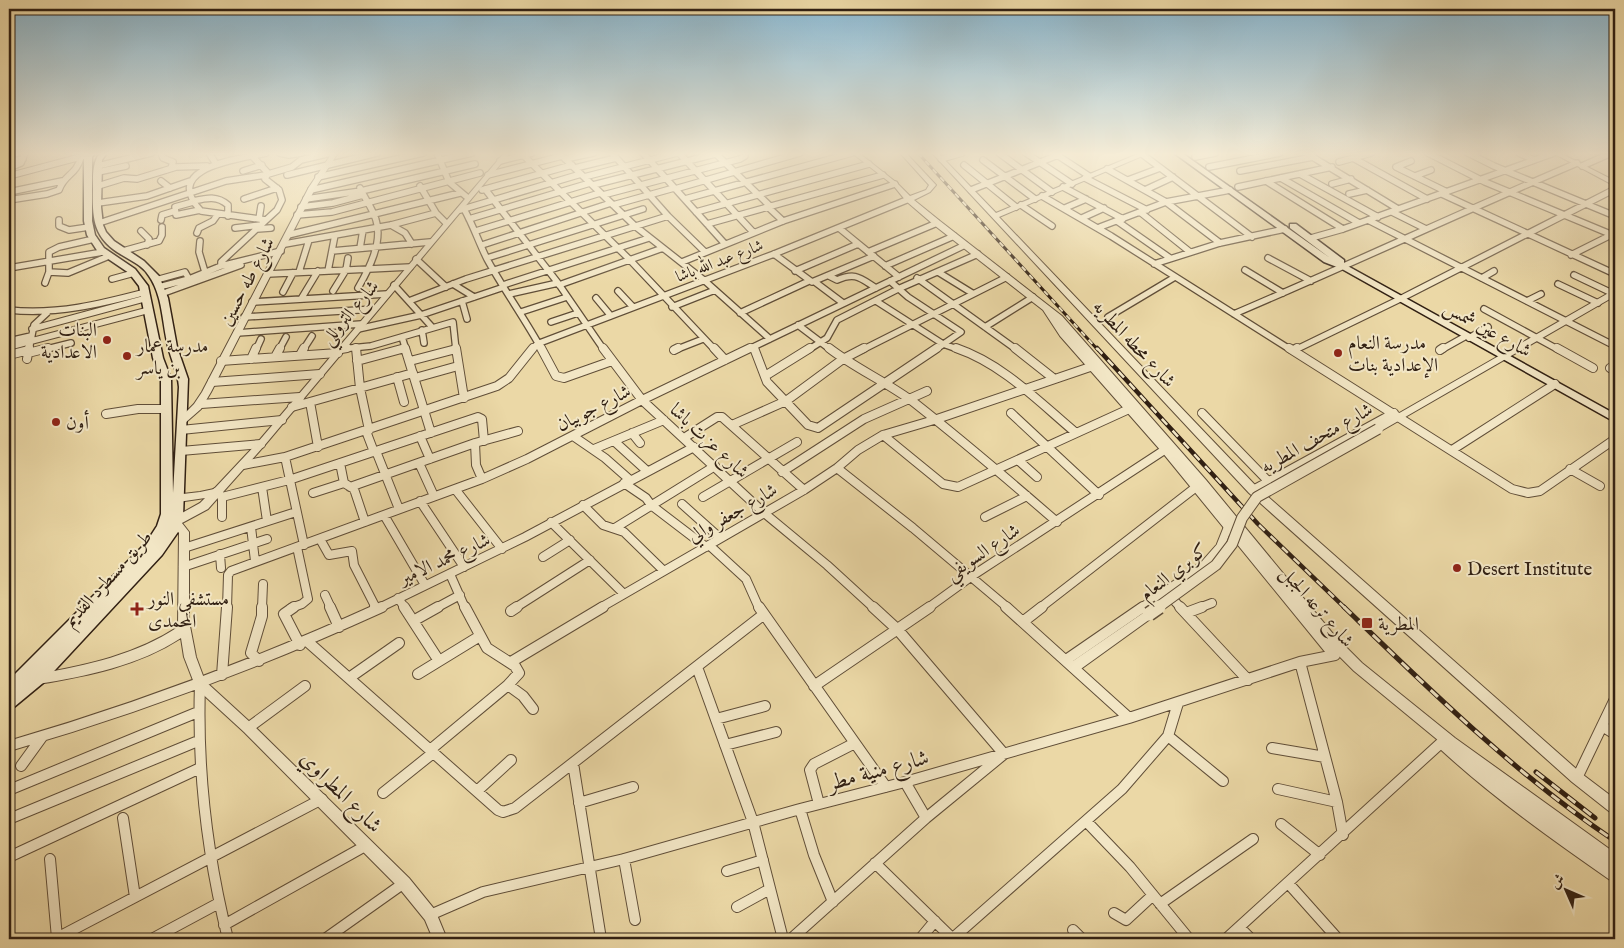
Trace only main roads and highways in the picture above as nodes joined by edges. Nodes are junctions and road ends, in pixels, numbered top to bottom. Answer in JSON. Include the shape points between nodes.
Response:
{"nodes":[{"id":1,"x":88,"y":197,"type":"edge"},
{"id":2,"x":98,"y":197,"type":"edge"},
{"id":3,"x":1245,"y":197,"type":"edge"},
{"id":4,"x":1248,"y":197,"type":"edge"},
{"id":5,"x":124,"y":252,"type":"junction"},
{"id":6,"x":112,"y":258,"type":"junction"},
{"id":7,"x":135,"y":258,"type":"junction"},
{"id":8,"x":1344,"y":267,"type":"junction"},
{"id":9,"x":1615,"y":418,"type":"edge"},
{"id":10,"x":9,"y":688,"type":"edge"},
{"id":11,"x":9,"y":704,"type":"edge"}],
"edges":[{"from":1,"to":6,"type":"main road","name":"طريق مسطرد القديم","via":[[89,227],[94,239]]},
{"from":2,"to":5,"type":"main road","via":[[98,223],[106,238]]},
{"from":3,"to":8,"type":"main road","name":"شارع عين شمس","via":[[1320,255]]},
{"from":4,"to":8,"type":"main road","name":"شارع عين شمس","via":[[1310,238]]},
{"from":5,"to":6,"type":"main road"},
{"from":5,"to":7,"type":"main road"},
{"from":6,"to":7,"type":"main road"},
{"from":6,"to":10,"type":"main road","name":"طريق مسطرد القديم","via":[[134,273],[146,295],[158,358],[166,380],[167,514],[160,533],[150,546]]},
{"from":7,"to":11,"type":"main road","name":"طريق مسطرد القديم","via":[[146,267],[158,287],[184,381],[176,522],[158,552],[38,679]]},
{"from":8,"to":9,"type":"main road","name":"شارع عين شمس"}]}
